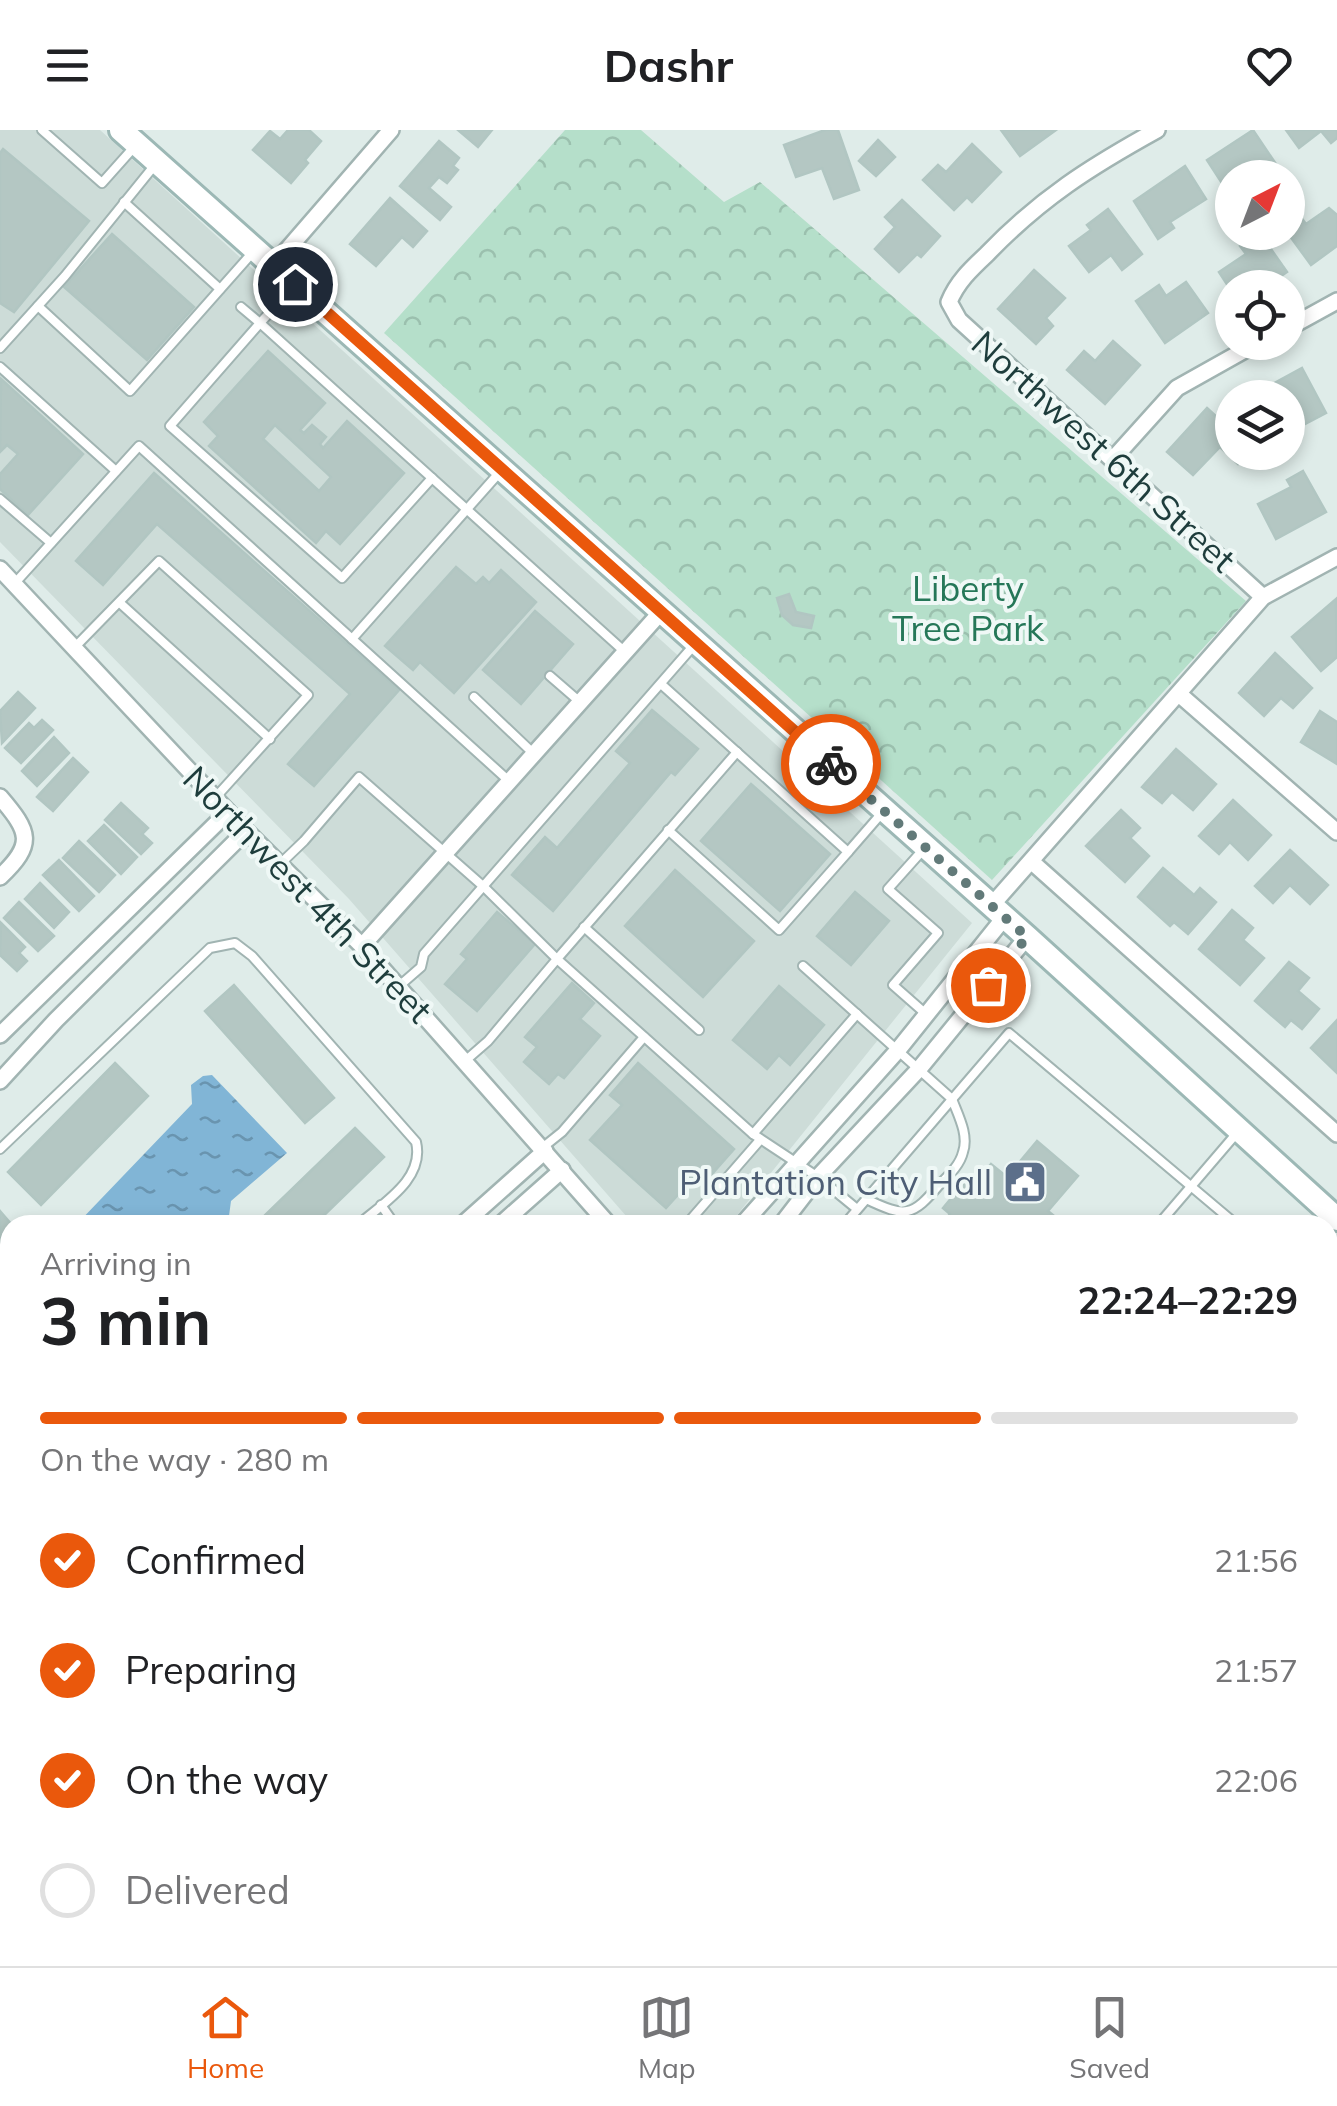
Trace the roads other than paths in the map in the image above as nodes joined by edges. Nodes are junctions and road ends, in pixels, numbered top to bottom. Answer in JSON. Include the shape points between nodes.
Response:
{"nodes":[{"id":1,"x":42,"y":130,"type":"edge"},
{"id":2,"x":391,"y":130,"type":"edge"},
{"id":3,"x":1158,"y":130,"type":"edge"},
{"id":4,"x":129,"y":137,"type":"edge"},
{"id":5,"x":157,"y":163,"type":"junction"},
{"id":6,"x":124,"y":202,"type":"junction"},
{"id":7,"x":255,"y":249,"type":"junction"},
{"id":8,"x":274,"y":265,"type":"junction"},
{"id":9,"x":295,"y":284,"type":"junction"},
{"id":10,"x":220,"y":289,"type":"junction"},
{"id":11,"x":1337,"y":301,"type":"edge"},
{"id":12,"x":38,"y":306,"type":"junction"},
{"id":13,"x":241,"y":307,"type":"dead end"},
{"id":14,"x":1305,"y":319,"type":"edge"},
{"id":15,"x":260,"y":323,"type":"junction"},
{"id":16,"x":0,"y":348,"type":"edge"},
{"id":17,"x":1227,"y":360,"type":"edge"},
{"id":18,"x":0,"y":367,"type":"edge"},
{"id":19,"x":1113,"y":459,"type":"junction"},
{"id":20,"x":502,"y":469,"type":"junction"},
{"id":21,"x":116,"y":472,"type":"junction"},
{"id":22,"x":432,"y":478,"type":"junction"},
{"id":23,"x":0,"y":499,"type":"edge"},
{"id":24,"x":466,"y":509,"type":"junction"},
{"id":25,"x":51,"y":544,"type":"junction"},
{"id":26,"x":1337,"y":557,"type":"edge"},
{"id":27,"x":0,"y":569,"type":"edge"},
{"id":28,"x":15,"y":583,"type":"junction"},
{"id":29,"x":1263,"y":597,"type":"junction"},
{"id":30,"x":120,"y":603,"type":"junction"},
{"id":31,"x":661,"y":612,"type":"junction"},
{"id":32,"x":352,"y":639,"type":"junction"},
{"id":33,"x":696,"y":643,"type":"junction"},
{"id":34,"x":76,"y":647,"type":"junction"},
{"id":35,"x":625,"y":652,"type":"junction"},
{"id":36,"x":550,"y":676,"type":"dead end"},
{"id":37,"x":661,"y":684,"type":"junction"},
{"id":38,"x":1180,"y":694,"type":"junction"},
{"id":39,"x":474,"y":697,"type":"dead end"},
{"id":40,"x":580,"y":702,"type":"junction"},
{"id":41,"x":270,"y":739,"type":"junction"},
{"id":42,"x":737,"y":752,"type":"junction"},
{"id":43,"x":534,"y":754,"type":"junction"},
{"id":44,"x":510,"y":781,"type":"junction"},
{"id":45,"x":0,"y":796,"type":"edge"},
{"id":46,"x":215,"y":798,"type":"junction"},
{"id":47,"x":884,"y":811,"type":"junction"},
{"id":48,"x":228,"y":812,"type":"junction"},
{"id":49,"x":668,"y":830,"type":"junction"},
{"id":50,"x":246,"y":831,"type":"junction"},
{"id":51,"x":1337,"y":832,"type":"edge"},
{"id":52,"x":925,"y":848,"type":"junction"},
{"id":53,"x":446,"y":852,"type":"junction"},
{"id":54,"x":848,"y":852,"type":"junction"},
{"id":55,"x":1032,"y":862,"type":"junction"},
{"id":56,"x":280,"y":864,"type":"junction"},
{"id":57,"x":0,"y":877,"type":"edge"},
{"id":58,"x":484,"y":887,"type":"junction"},
{"id":59,"x":998,"y":912,"type":"junction"},
{"id":60,"x":584,"y":928,"type":"junction"},
{"id":61,"x":1027,"y":937,"type":"junction"},
{"id":62,"x":362,"y":946,"type":"junction"},
{"id":63,"x":556,"y":959,"type":"junction"},
{"id":64,"x":802,"y":966,"type":"dead end"},
{"id":65,"x":398,"y":987,"type":"junction"},
{"id":66,"x":857,"y":1014,"type":"junction"},
{"id":67,"x":926,"y":1014,"type":"junction"},
{"id":68,"x":699,"y":1030,"type":"dead end"},
{"id":69,"x":0,"y":1035,"type":"edge"},
{"id":70,"x":644,"y":1037,"type":"junction"},
{"id":71,"x":898,"y":1050,"type":"junction"},
{"id":72,"x":465,"y":1061,"type":"junction"},
{"id":73,"x":919,"y":1069,"type":"junction"},
{"id":74,"x":0,"y":1080,"type":"edge"},
{"id":75,"x":952,"y":1098,"type":"junction"},
{"id":76,"x":1238,"y":1130,"type":"junction"},
{"id":77,"x":1337,"y":1134,"type":"edge"},
{"id":78,"x":756,"y":1137,"type":"junction"},
{"id":79,"x":0,"y":1149,"type":"edge"},
{"id":80,"x":544,"y":1149,"type":"junction"},
{"id":81,"x":796,"y":1162,"type":"junction"},
{"id":82,"x":562,"y":1170,"type":"junction"},
{"id":83,"x":818,"y":1177,"type":"junction"},
{"id":84,"x":1191,"y":1186,"type":"junction"},
{"id":85,"x":866,"y":1199,"type":"junction"},
{"id":86,"x":380,"y":1205,"type":"junction"},
{"id":87,"x":858,"y":1209,"type":"junction"},
{"id":88,"x":369,"y":1215,"type":"edge"},
{"id":89,"x":388,"y":1215,"type":"edge"},
{"id":90,"x":473,"y":1215,"type":"edge"},
{"id":91,"x":511,"y":1215,"type":"edge"},
{"id":92,"x":600,"y":1215,"type":"edge"},
{"id":93,"x":694,"y":1215,"type":"edge"},
{"id":94,"x":751,"y":1215,"type":"edge"},
{"id":95,"x":789,"y":1215,"type":"edge"},
{"id":96,"x":853,"y":1215,"type":"edge"},
{"id":97,"x":1166,"y":1215,"type":"edge"},
{"id":98,"x":1225,"y":1215,"type":"edge"},
{"id":99,"x":1333,"y":1215,"type":"edge"}],
"edges":[{"from":1,"to":4,"type":"lane","via":[[102,184]]},
{"from":2,"to":8,"type":"street"},
{"from":3,"to":19,"type":"street","name":"Northwest 6th Street","via":[[1083,171],[1027,213],[956,285],[948,302],[959,320]]},
{"from":4,"to":5,"type":"street"},
{"from":5,"to":6,"type":"lane"},
{"from":5,"to":7,"type":"street"},
{"from":6,"to":10,"type":"lane"},
{"from":6,"to":12,"type":"lane"},
{"from":7,"to":8,"type":"street"},
{"from":7,"to":10,"type":"lane"},
{"from":8,"to":9,"type":"street"},
{"from":9,"to":15,"type":"lane"},
{"from":9,"to":20,"type":"street"},
{"from":10,"to":12,"type":"lane","via":[[130,391]]},
{"from":11,"to":14,"type":"street"},
{"from":12,"to":16,"type":"lane"},
{"from":13,"to":15,"type":"lane"},
{"from":15,"to":22,"type":"lane"},
{"from":15,"to":22,"type":"lane","via":[[170,426],[342,578]]},
{"from":17,"to":19,"type":"street","via":[[1177,388]]},
{"from":18,"to":21,"type":"lane"},
{"from":19,"to":29,"type":"street","name":"Northwest 6th Street"},
{"from":20,"to":24,"type":"lane"},
{"from":20,"to":31,"type":"street"},
{"from":21,"to":25,"type":"lane"},
{"from":21,"to":32,"type":"lane","via":[[139,446]]},
{"from":22,"to":24,"type":"lane"},
{"from":23,"to":25,"type":"lane"},
{"from":24,"to":32,"type":"lane"},
{"from":24,"to":35,"type":"lane"},
{"from":25,"to":28,"type":"lane"},
{"from":26,"to":29,"type":"street"},
{"from":27,"to":28,"type":"street","name":"Northwest 4th Street"},
{"from":28,"to":34,"type":"street","name":"Northwest 4th Street"},
{"from":29,"to":38,"type":"street"},
{"from":30,"to":34,"type":"lane"},
{"from":30,"to":41,"type":"lane"},
{"from":30,"to":41,"type":"lane","via":[[159,561],[308,695]]},
{"from":31,"to":33,"type":"street"},
{"from":31,"to":35,"type":"street"},
{"from":32,"to":44,"type":"lane"},
{"from":33,"to":37,"type":"lane"},
{"from":33,"to":47,"type":"street"},
{"from":34,"to":46,"type":"street","name":"Northwest 4th Street"},
{"from":35,"to":40,"type":"street"},
{"from":36,"to":40,"type":"lane"},
{"from":37,"to":42,"type":"lane"},
{"from":37,"to":58,"type":"lane"},
{"from":38,"to":51,"type":"street"},
{"from":38,"to":55,"type":"street"},
{"from":39,"to":43,"type":"lane"},
{"from":40,"to":43,"type":"street"},
{"from":41,"to":46,"type":"lane"},
{"from":42,"to":49,"type":"lane"},
{"from":42,"to":54,"type":"lane"},
{"from":43,"to":44,"type":"street"},
{"from":44,"to":53,"type":"street"},
{"from":45,"to":57,"type":"street","via":[[25,844]]},
{"from":46,"to":48,"type":"street","name":"Northwest 4th Street"},
{"from":47,"to":52,"type":"street"},
{"from":47,"to":54,"type":"lane"},
{"from":48,"to":50,"type":"street","name":"Northwest 4th Street"},
{"from":48,"to":69,"type":"street"},
{"from":49,"to":54,"type":"lane","via":[[779,930]]},
{"from":49,"to":60,"type":"lane"},
{"from":50,"to":56,"type":"street","name":"Northwest 4th Street"},
{"from":50,"to":74,"type":"street"},
{"from":52,"to":59,"type":"street"},
{"from":52,"to":67,"type":"lane","via":[[888,889],[938,933],[893,985]]},
{"from":53,"to":56,"type":"lane","via":[[360,777]]},
{"from":53,"to":58,"type":"lane"},
{"from":53,"to":62,"type":"street"},
{"from":55,"to":59,"type":"street"},
{"from":55,"to":77,"type":"street"},
{"from":56,"to":62,"type":"street","name":"Northwest 4th Street"},
{"from":58,"to":63,"type":"lane"},
{"from":58,"to":65,"type":"lane","via":[[424,954],[421,968]]},
{"from":59,"to":61,"type":"street"},
{"from":59,"to":67,"type":"street"},
{"from":60,"to":63,"type":"lane"},
{"from":60,"to":68,"type":"lane"},
{"from":61,"to":73,"type":"street"},
{"from":61,"to":76,"type":"street"},
{"from":62,"to":65,"type":"street","name":"Northwest 4th Street"},
{"from":63,"to":70,"type":"lane"},
{"from":63,"to":72,"type":"lane"},
{"from":64,"to":66,"type":"lane"},
{"from":65,"to":72,"type":"street","name":"Northwest 4th Street"},
{"from":66,"to":71,"type":"lane"},
{"from":66,"to":78,"type":"lane"},
{"from":67,"to":71,"type":"street"},
{"from":70,"to":78,"type":"lane"},
{"from":70,"to":80,"type":"lane"},
{"from":71,"to":73,"type":"lane"},
{"from":71,"to":81,"type":"street"},
{"from":72,"to":80,"type":"street","name":"Northwest 4th Street"},
{"from":73,"to":75,"type":"lane"},
{"from":73,"to":83,"type":"street"},
{"from":75,"to":84,"type":"lane","via":[[1008,1033]]},
{"from":75,"to":85,"type":"lane"},
{"from":75,"to":85,"type":"lane","via":[[964,1128],[956,1166],[918,1209],[902,1212]]},
{"from":76,"to":84,"type":"lane"},
{"from":76,"to":99,"type":"street"},
{"from":78,"to":81,"type":"lane"},
{"from":78,"to":93,"type":"lane"},
{"from":79,"to":86,"type":"lane","via":[[210,948],[234,943],[416,1142],[413,1174]]},
{"from":80,"to":82,"type":"street","name":"Northwest 4th Street"},
{"from":80,"to":90,"type":"street"},
{"from":81,"to":83,"type":"lane"},
{"from":81,"to":94,"type":"street"},
{"from":82,"to":91,"type":"street"},
{"from":82,"to":92,"type":"street","name":"Northwest 4th Street"},
{"from":83,"to":87,"type":"lane"},
{"from":83,"to":95,"type":"street"},
{"from":84,"to":97,"type":"lane"},
{"from":84,"to":98,"type":"lane"},
{"from":85,"to":87,"type":"lane"},
{"from":86,"to":88,"type":"lane"},
{"from":86,"to":89,"type":"lane"},
{"from":87,"to":96,"type":"lane"}]}
